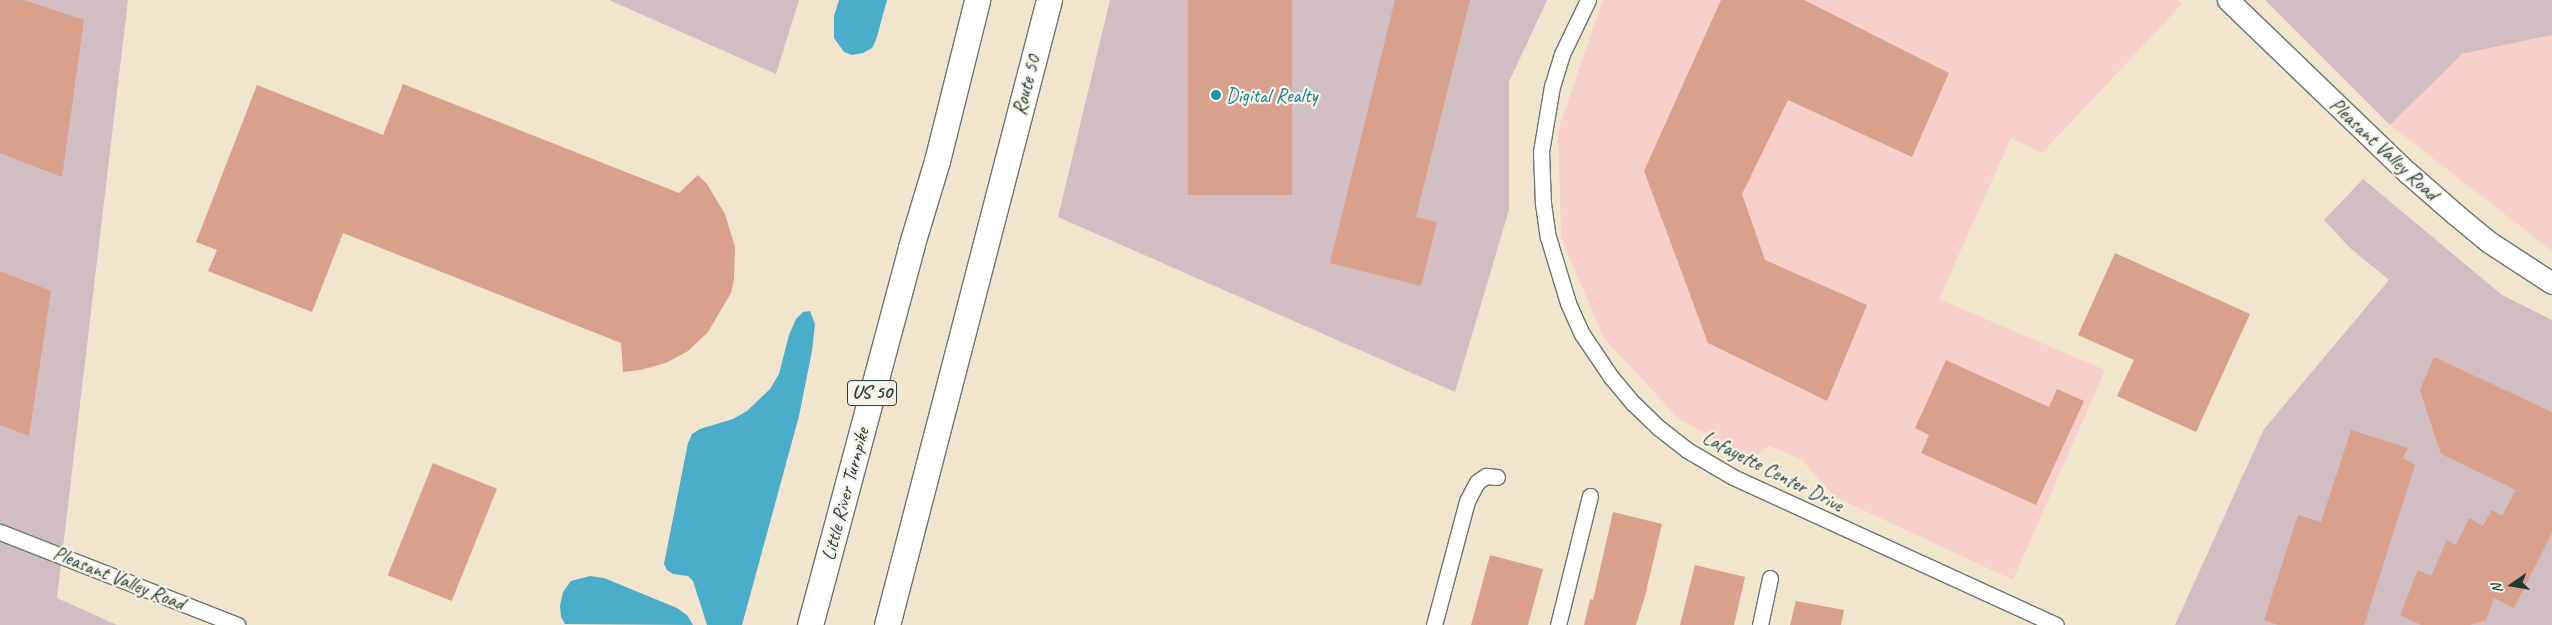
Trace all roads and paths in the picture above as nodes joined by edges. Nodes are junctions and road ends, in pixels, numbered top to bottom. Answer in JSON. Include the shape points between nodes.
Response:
{"nodes":[{"id":1,"x":977,"y":0,"type":"edge"},
{"id":2,"x":1049,"y":0,"type":"edge"},
{"id":3,"x":1588,"y":0,"type":"edge"},
{"id":4,"x":2228,"y":0,"type":"edge"},
{"id":5,"x":2552,"y":283,"type":"edge"},
{"id":6,"x":1498,"y":477,"type":"dead end"},
{"id":7,"x":1590,"y":496,"type":"dead end"},
{"id":8,"x":0,"y":532,"type":"edge"},
{"id":9,"x":1770,"y":578,"type":"dead end"},
{"id":10,"x":237,"y":625,"type":"edge"},
{"id":11,"x":810,"y":625,"type":"edge"},
{"id":12,"x":887,"y":625,"type":"edge"},
{"id":13,"x":1434,"y":625,"type":"edge"},
{"id":14,"x":1558,"y":625,"type":"edge"},
{"id":15,"x":1760,"y":625,"type":"edge"},
{"id":16,"x":2056,"y":625,"type":"edge"}],
"edges":[{"from":1,"to":11,"type":"highway","name":"Little River Turnpike","number":"US 50"},
{"from":2,"to":12,"type":"highway","name":"Route 50"},
{"from":3,"to":16,"type":"street","name":"Lafayette Center Drive","via":[[1562,54],[1552,86],[1542,152],[1543,203],[1554,262],[1568,304],[1582,334],[1611,377],[1659,428],[1687,450],[1733,478]]},
{"from":4,"to":5,"type":"main road","name":"Pleasant Valley Road","via":[[2400,166],[2489,242]]},
{"from":6,"to":13,"type":"street","via":[[1486,476],[1477,482],[1467,501]]},
{"from":7,"to":14,"type":"street"},
{"from":8,"to":10,"type":"street","name":"Pleasant Valley Road"},
{"from":9,"to":15,"type":"street"}]}
